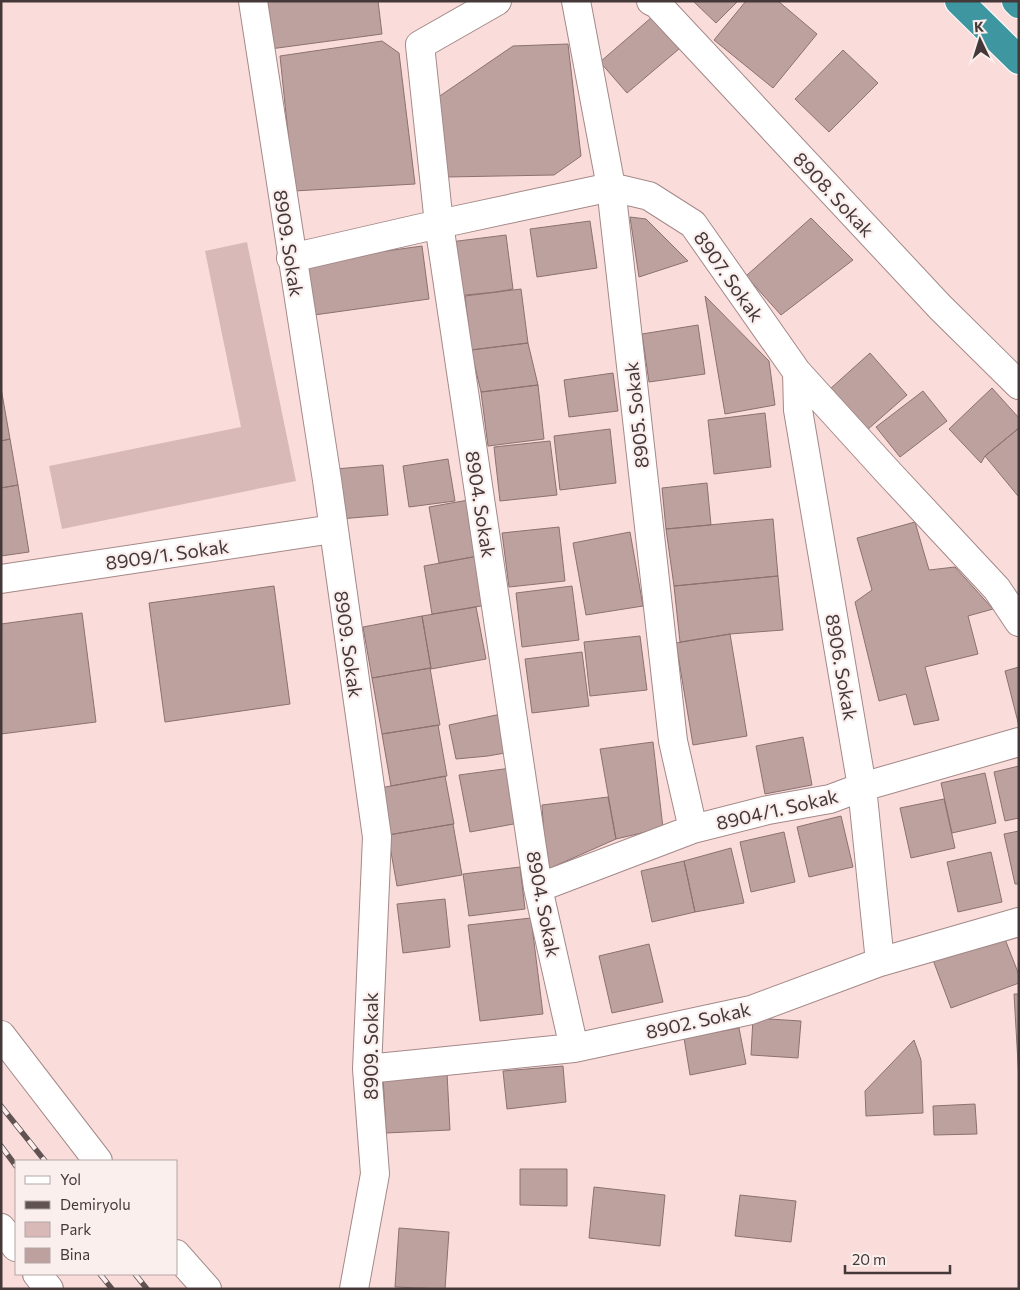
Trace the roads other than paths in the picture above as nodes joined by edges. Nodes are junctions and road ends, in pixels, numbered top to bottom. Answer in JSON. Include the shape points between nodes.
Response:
{"nodes":[{"id":1,"x":253,"y":1,"type":"edge"},
{"id":2,"x":497,"y":1,"type":"edge"},
{"id":3,"x":576,"y":1,"type":"edge"},
{"id":4,"x":652,"y":1,"type":"edge"},
{"id":5,"x":959,"y":1,"type":"edge"},
{"id":6,"x":1016,"y":1,"type":"edge"},
{"id":7,"x":1019,"y":4,"type":"edge"},
{"id":8,"x":1019,"y":60,"type":"edge"},
{"id":9,"x":611,"y":187,"type":"junction"},
{"id":10,"x":439,"y":224,"type":"junction"},
{"id":11,"x":292,"y":258,"type":"junction"},
{"id":12,"x":798,"y":372,"type":"junction"},
{"id":13,"x":1019,"y":385,"type":"edge"},
{"id":14,"x":333,"y":529,"type":"junction"},
{"id":15,"x":1,"y":578,"type":"edge"},
{"id":16,"x":1019,"y":622,"type":"edge"},
{"id":17,"x":1019,"y":742,"type":"edge"},
{"id":18,"x":862,"y":787,"type":"junction"},
{"id":19,"x":693,"y":829,"type":"junction"},
{"id":20,"x":538,"y":888,"type":"junction"},
{"id":21,"x":1019,"y":922,"type":"edge"},
{"id":22,"x":880,"y":962,"type":"junction"},
{"id":23,"x":1,"y":1035,"type":"edge"},
{"id":24,"x":574,"y":1048,"type":"junction"},
{"id":25,"x":366,"y":1068,"type":"junction"},
{"id":26,"x":97,"y":1160,"type":"edge"},
{"id":27,"x":1,"y":1228,"type":"edge"},
{"id":28,"x":15,"y":1246,"type":"edge"},
{"id":29,"x":178,"y":1256,"type":"edge"},
{"id":30,"x":39,"y":1275,"type":"edge"},
{"id":31,"x":49,"y":1289,"type":"edge"},
{"id":32,"x":207,"y":1289,"type":"edge"},
{"id":33,"x":354,"y":1289,"type":"edge"}],
"edges":[{"from":1,"to":11,"type":"street","name":"8909. Sokak"},
{"from":2,"to":10,"type":"street","name":"8904. Sokak","via":[[420,45]]},
{"from":3,"to":9,"type":"street","name":"8905. Sokak"},
{"from":4,"to":13,"type":"street","name":"8908. Sokak","via":[[940,307]]},
{"from":5,"to":8,"type":"highway"},
{"from":6,"to":7,"type":"highway"},
{"from":9,"to":10,"type":"street","name":"8907. Sokak"},
{"from":9,"to":12,"type":"street","name":"8907. Sokak","via":[[650,196],[693,224]]},
{"from":9,"to":19,"type":"street","name":"8905. Sokak","via":[[673,741]]},
{"from":10,"to":11,"type":"street","name":"8907. Sokak"},
{"from":10,"to":20,"type":"street","name":"8904. Sokak"},
{"from":11,"to":14,"type":"street","name":"8909. Sokak"},
{"from":12,"to":16,"type":"street","name":"8907. Sokak","via":[[996,589]]},
{"from":12,"to":18,"type":"street","name":"8906. Sokak","via":[[798,410]]},
{"from":14,"to":15,"type":"street","name":"8909/1. Sokak"},
{"from":14,"to":25,"type":"street","name":"8909. Sokak","via":[[376,837]]},
{"from":17,"to":18,"type":"street","name":"8904/1. Sokak"},
{"from":18,"to":19,"type":"street","name":"8904/1. Sokak","via":[[830,799],[768,810]]},
{"from":18,"to":22,"type":"street","name":"8906. Sokak"},
{"from":19,"to":20,"type":"street","name":"8904/1. Sokak"},
{"from":20,"to":24,"type":"street","name":"8904. Sokak"},
{"from":21,"to":22,"type":"street","name":"8902. Sokak"},
{"from":22,"to":24,"type":"street","name":"8902. Sokak","via":[[750,1010]]},
{"from":23,"to":26,"type":"street"},
{"from":24,"to":25,"type":"street","name":"8902. Sokak"},
{"from":25,"to":33,"type":"street","name":"8909. Sokak","via":[[375,1174]]},
{"from":27,"to":28,"type":"street"},
{"from":29,"to":32,"type":"street"},
{"from":30,"to":31,"type":"street"}]}
